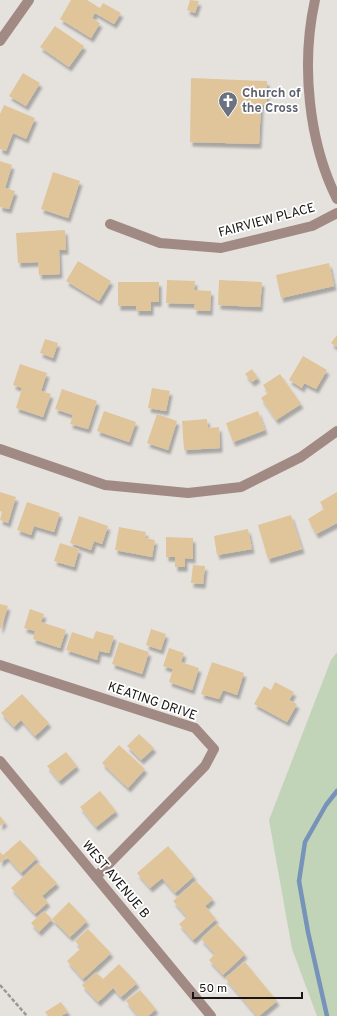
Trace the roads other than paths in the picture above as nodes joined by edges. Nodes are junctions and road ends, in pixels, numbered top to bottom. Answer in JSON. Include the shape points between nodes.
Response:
{"nodes":[{"id":1,"x":28,"y":0,"type":"edge"},
{"id":2,"x":315,"y":0,"type":"edge"},
{"id":3,"x":0,"y":41,"type":"edge"},
{"id":4,"x":337,"y":199,"type":"edge"},
{"id":5,"x":337,"y":213,"type":"edge"},
{"id":6,"x":110,"y":224,"type":"dead end"},
{"id":7,"x":337,"y":431,"type":"edge"},
{"id":8,"x":0,"y":449,"type":"edge"},
{"id":9,"x":0,"y":665,"type":"edge"},
{"id":10,"x":0,"y":761,"type":"edge"},
{"id":11,"x":96,"y":877,"type":"junction"},
{"id":12,"x":210,"y":1016,"type":"edge"}],
"edges":[{"from":1,"to":3,"type":"street"},
{"from":2,"to":4,"type":"street","via":[[309,45],[309,98],[321,156]]},
{"from":5,"to":6,"type":"street","name":"FAIRVIEW PLACE","via":[[312,226],[221,248],[160,243]]},
{"from":7,"to":8,"type":"street","via":[[301,457],[242,487],[188,493],[105,485]]},
{"from":9,"to":11,"type":"street","name":"KEATING DRIVE","via":[[194,728],[214,749],[205,766]]},
{"from":10,"to":11,"type":"street","name":"WEST AVENUE B"},
{"from":11,"to":12,"type":"street","name":"WEST AVENUE B"}]}
